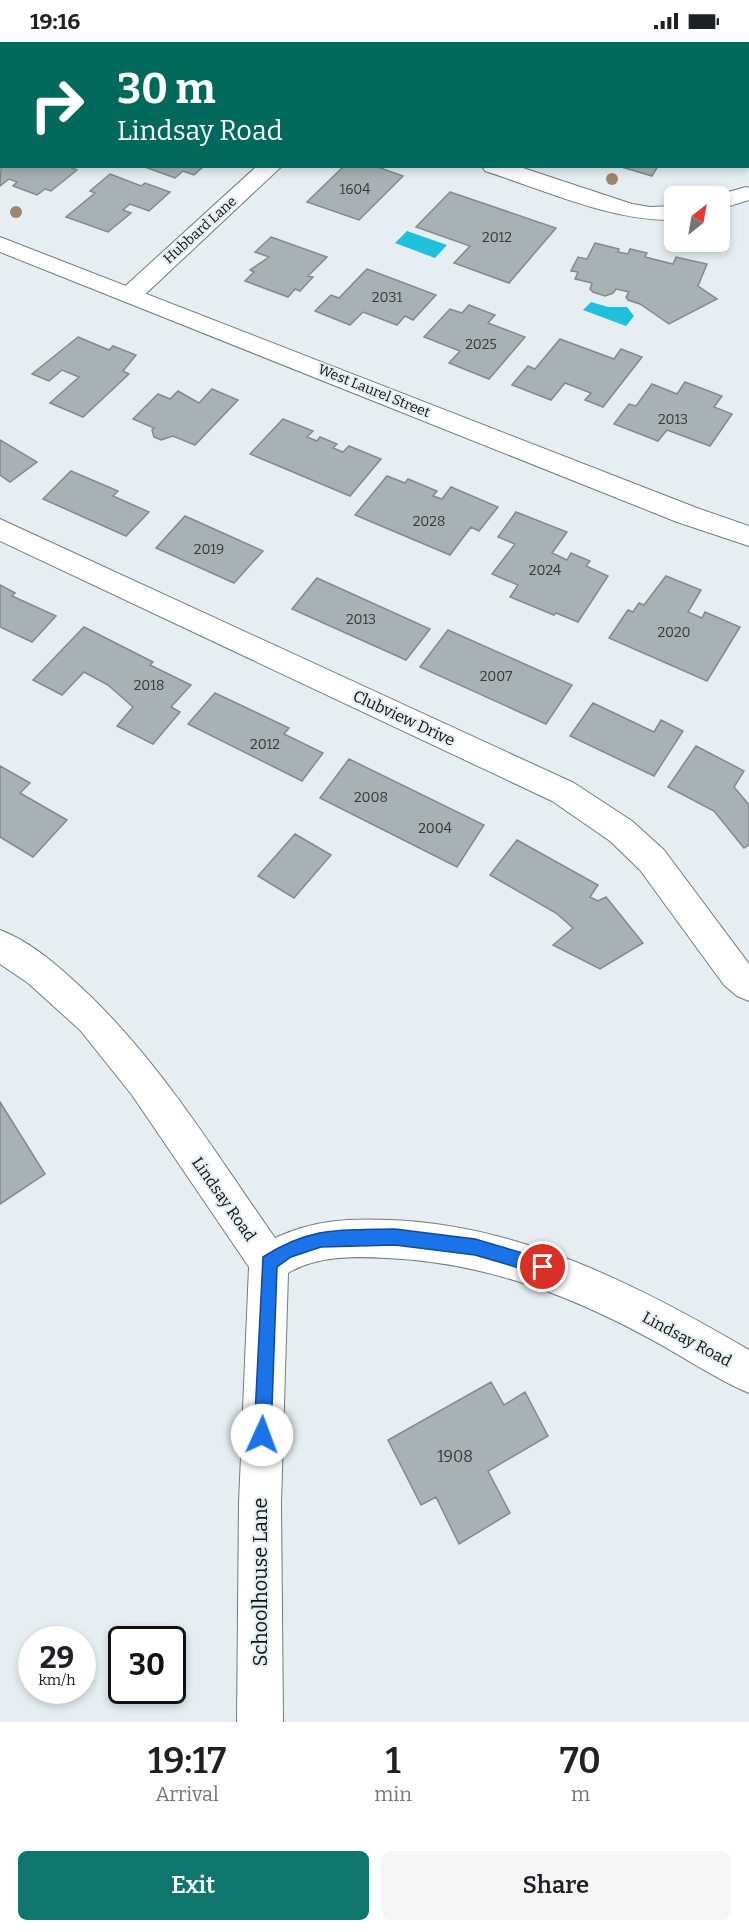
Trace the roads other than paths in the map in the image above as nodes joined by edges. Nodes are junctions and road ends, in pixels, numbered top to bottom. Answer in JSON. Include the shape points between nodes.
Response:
{"nodes":[{"id":1,"x":269,"y":168,"type":"edge"},
{"id":2,"x":499,"y":168,"type":"edge"},
{"id":3,"x":746,"y":194,"type":"dead end"},
{"id":4,"x":730,"y":199,"type":"edge"},
{"id":5,"x":664,"y":213,"type":"edge"},
{"id":6,"x":0,"y":244,"type":"edge"},
{"id":7,"x":130,"y":295,"type":"junction"},
{"id":8,"x":0,"y":529,"type":"edge"},
{"id":9,"x":749,"y":536,"type":"edge"},
{"id":10,"x":0,"y":945,"type":"edge"},
{"id":11,"x":749,"y":985,"type":"edge"},
{"id":12,"x":269,"y":1262,"type":"junction"},
{"id":13,"x":749,"y":1373,"type":"edge"},
{"id":14,"x":260,"y":1722,"type":"edge"}],
"edges":[{"from":1,"to":7,"type":"street","name":"Hubbard Lane"},
{"from":2,"to":5,"type":"street","via":[[628,210]]},
{"from":3,"to":4,"type":"street"},
{"from":6,"to":7,"type":"street","name":"West Laurel Street"},
{"from":7,"to":9,"type":"street","name":"West Laurel Street"},
{"from":8,"to":11,"type":"street","name":"Clubview Drive","via":[[562,792],[621,831],[652,860],[736,974]]},
{"from":10,"to":12,"type":"street","name":"Lindsay Road","via":[[40,972],[92,1019],[145,1083]]},
{"from":12,"to":13,"type":"street","name":"Lindsay Road","via":[[321,1239],[395,1237],[475,1247],[526,1261],[576,1281],[701,1344]]},
{"from":12,"to":14,"type":"street","name":"Schoolhouse Lane","via":[[260,1503]]}]}
